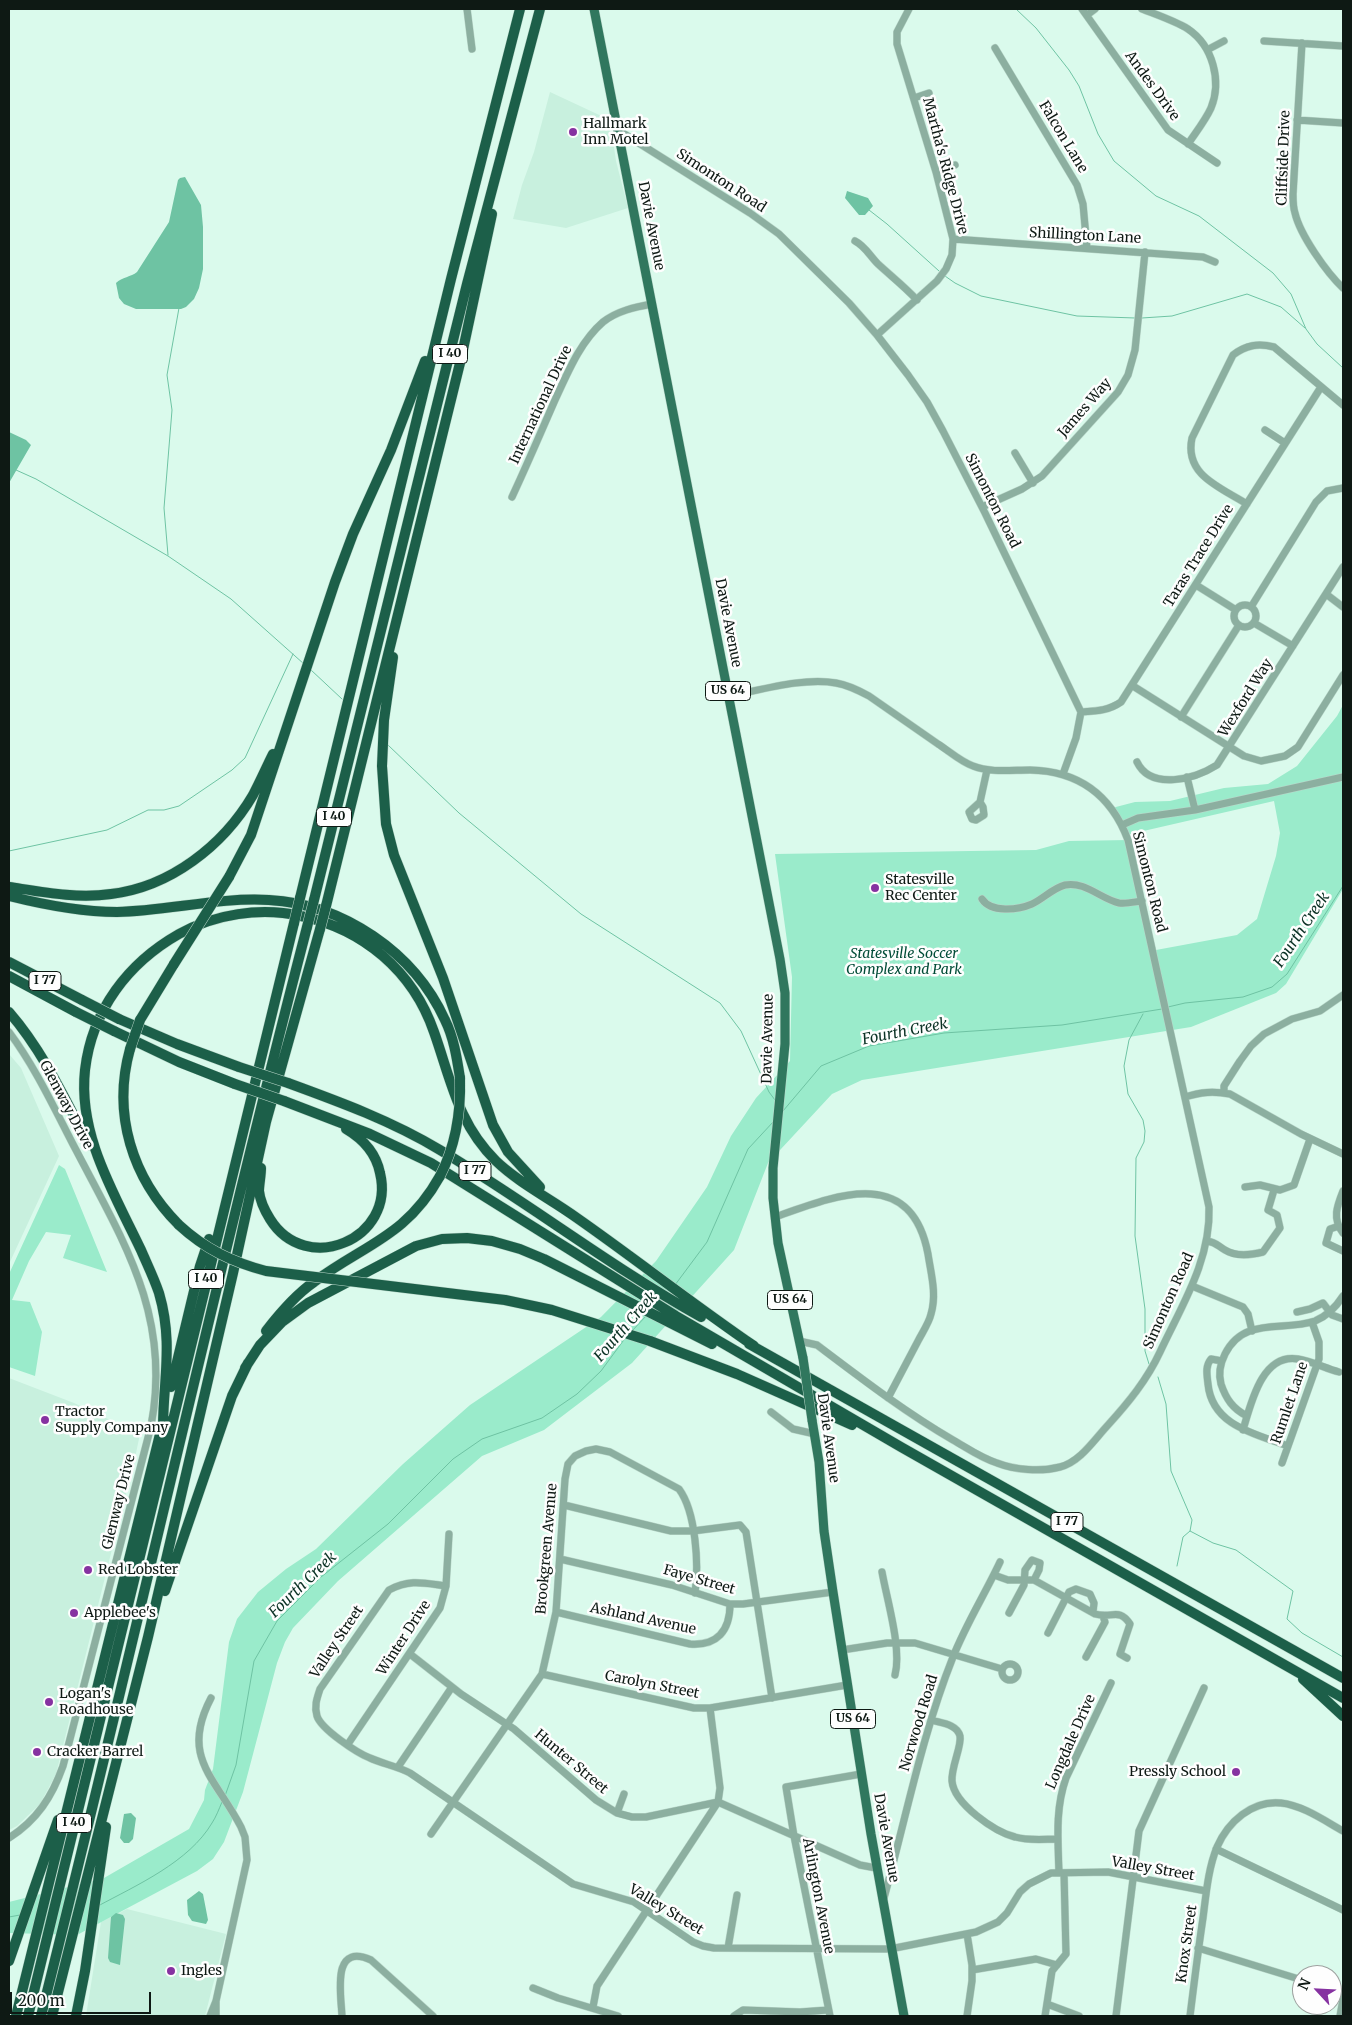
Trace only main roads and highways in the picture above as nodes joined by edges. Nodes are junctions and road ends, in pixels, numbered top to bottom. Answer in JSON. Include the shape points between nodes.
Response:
{"nodes":[{"id":1,"x":520,"y":9,"type":"edge"},
{"id":2,"x":540,"y":9,"type":"edge"},
{"id":3,"x":594,"y":9,"type":"edge"},
{"id":4,"x":525,"y":65,"type":"junction"},
{"id":5,"x":451,"y":279,"type":"junction"},
{"id":6,"x":424,"y":507,"type":"junction"},
{"id":7,"x":291,"y":715,"type":"junction"},
{"id":8,"x":9,"y":887,"type":"edge"},
{"id":9,"x":9,"y":896,"type":"edge"},
{"id":10,"x":9,"y":962,"type":"edge"},
{"id":11,"x":9,"y":976,"type":"edge"},
{"id":12,"x":9,"y":1012,"type":"edge"},
{"id":13,"x":328,"y":1118,"type":"junction"},
{"id":14,"x":266,"y":1122,"type":"junction"},
{"id":15,"x":234,"y":1161,"type":"junction"},
{"id":16,"x":117,"y":1199,"type":"junction"},
{"id":17,"x":575,"y":1216,"type":"junction"},
{"id":18,"x":687,"y":1305,"type":"junction"},
{"id":19,"x":673,"y":1319,"type":"junction"},
{"id":20,"x":245,"y":1368,"type":"junction"},
{"id":21,"x":163,"y":1424,"type":"junction"},
{"id":22,"x":900,"y":1446,"type":"junction"},
{"id":23,"x":148,"y":1637,"type":"junction"},
{"id":24,"x":1296,"y":1671,"type":"junction"},
{"id":25,"x":1343,"y":1678,"type":"edge"},
{"id":26,"x":1343,"y":1698,"type":"edge"},
{"id":27,"x":1343,"y":1716,"type":"edge"},
{"id":28,"x":85,"y":1736,"type":"junction"},
{"id":29,"x":116,"y":1765,"type":"junction"},
{"id":30,"x":53,"y":1890,"type":"junction"},
{"id":31,"x":9,"y":1961,"type":"edge"},
{"id":32,"x":16,"y":2014,"type":"edge"},
{"id":33,"x":28,"y":2016,"type":"edge"},
{"id":34,"x":41,"y":2016,"type":"edge"},
{"id":35,"x":52,"y":2016,"type":"edge"},
{"id":36,"x":76,"y":2016,"type":"edge"},
{"id":37,"x":904,"y":2016,"type":"edge"}],
"edges":[{"from":1,"to":5,"type":"highway","number":"I 40"},
{"from":2,"to":4,"type":"highway","number":"I 40"},
{"from":3,"to":37,"type":"main road","name":"Davie Avenue","number":"US 64","bridge":true,"via":[[778,951],[784,993],[785,1044],[773,1168],[778,1243],[815,1434],[832,1592],[876,1868]]},
{"from":4,"to":6,"type":"highway","via":[[461,359]]},
{"from":4,"to":34,"type":"highway","number":"I 40","bridge":true,"via":[[250,1147]]},
{"from":5,"to":7,"type":"highway","via":[[422,371],[353,534]]},
{"from":5,"to":15,"type":"highway","number":"I 40","bridge":true},
{"from":6,"to":14,"type":"highway","bridge":true,"via":[[326,906]]},
{"from":6,"to":17,"type":"highway","via":[[394,645],[384,720],[385,816],[394,856],[446,986],[486,1109],[500,1140],[516,1163]]},
{"from":7,"to":8,"type":"highway","via":[[252,796],[235,821],[218,841],[169,876],[112,894],[67,895]]},
{"from":7,"to":22,"type":"highway","bridge":true,"via":[[251,835],[140,1020],[130,1049],[123,1082],[124,1123],[138,1167],[156,1199],[179,1225],[216,1254],[239,1263],[266,1271],[505,1300],[559,1312],[650,1341],[737,1374]]},
{"from":9,"to":20,"type":"highway","bridge":true,"via":[[59,908],[96,911],[136,911],[268,900],[305,906],[330,913],[373,935],[408,965],[435,999],[450,1030],[460,1078],[456,1133],[440,1176],[418,1208],[392,1233],[302,1291],[260,1337]]},
{"from":10,"to":18,"type":"highway","number":"I 77","bridge":true,"via":[[119,1019],[177,1044],[376,1116],[439,1149],[648,1285]]},
{"from":11,"to":13,"type":"highway","number":"I 77","bridge":true,"via":[[180,1062]]},
{"from":12,"to":16,"type":"highway","via":[[49,1070]]},
{"from":13,"to":14,"type":"highway","via":[[354,1133],[368,1146],[378,1162],[383,1184],[380,1207],[370,1225],[352,1240],[321,1248],[286,1238],[264,1210],[260,1191]]},
{"from":13,"to":19,"type":"highway","number":"I 77","via":[[431,1163],[640,1292]]},
{"from":14,"to":23,"type":"highway"},
{"from":15,"to":21,"type":"highway","via":[[200,1266]]},
{"from":15,"to":30,"type":"highway","number":"I 40"},
{"from":16,"to":17,"type":"highway","via":[[92,1142],[85,1099],[88,1053],[104,1008],[117,986],[138,964],[182,933],[224,917],[269,912],[306,917],[338,927],[389,961],[410,985],[427,1014],[456,1102],[479,1142],[504,1168]]},
{"from":16,"to":21,"type":"highway","via":[[153,1277],[162,1305],[168,1354]]},
{"from":17,"to":18,"type":"highway","via":[[659,1278]]},
{"from":18,"to":25,"type":"highway","number":"I 77","via":[[754,1346]]},
{"from":19,"to":20,"type":"highway","via":[[629,1302],[520,1249],[492,1241],[442,1239],[416,1246],[308,1303],[282,1322]]},
{"from":19,"to":22,"type":"highway","number":"I 77"},
{"from":20,"to":23,"type":"highway","via":[[232,1396]]},
{"from":21,"to":28,"type":"highway"},
{"from":22,"to":24,"type":"highway","number":"I 77"},
{"from":23,"to":29,"type":"highway"},
{"from":24,"to":26,"type":"highway","number":"I 77"},
{"from":24,"to":27,"type":"highway"},
{"from":28,"to":30,"type":"highway"},
{"from":28,"to":31,"type":"highway"},
{"from":29,"to":35,"type":"highway"},
{"from":29,"to":36,"type":"highway"},
{"from":30,"to":32,"type":"highway","via":[[36,1936]]},
{"from":30,"to":33,"type":"highway","number":"I 40","via":[[47,1936]]}]}
